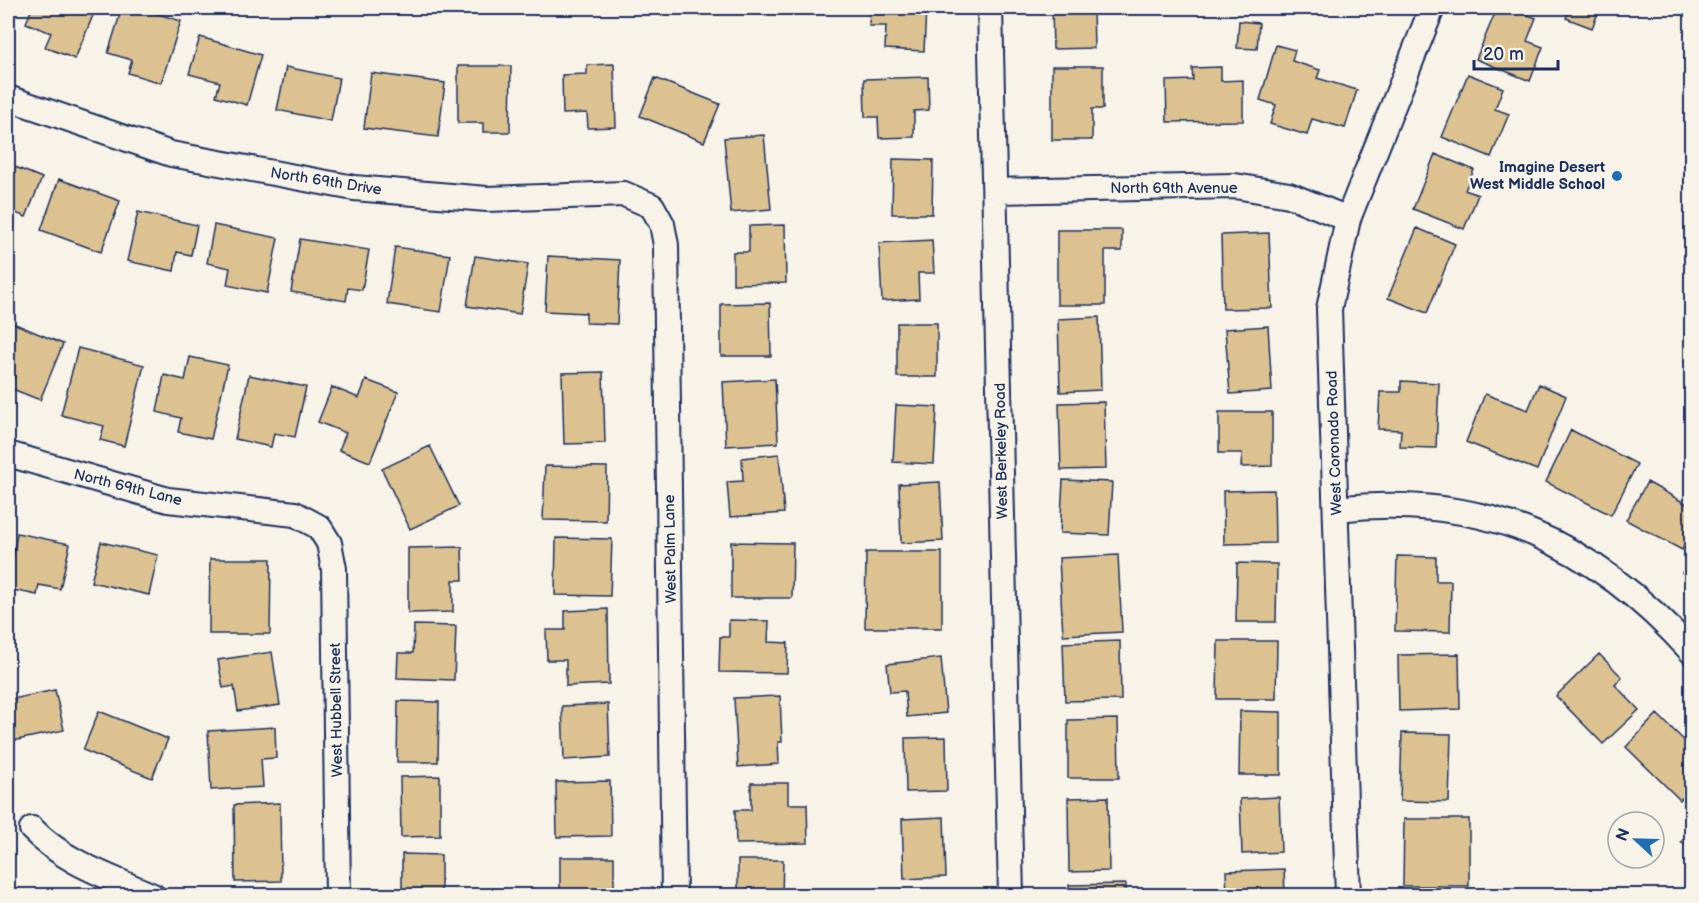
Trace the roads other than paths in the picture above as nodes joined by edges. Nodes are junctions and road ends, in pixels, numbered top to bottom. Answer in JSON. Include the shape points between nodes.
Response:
{"nodes":[{"id":1,"x":990,"y":8,"type":"edge"},
{"id":2,"x":1432,"y":8,"type":"edge"},
{"id":3,"x":8,"y":98,"type":"edge"},
{"id":4,"x":995,"y":191,"type":"junction"},
{"id":5,"x":652,"y":206,"type":"joint"},
{"id":6,"x":1348,"y":219,"type":"junction"},
{"id":7,"x":8,"y":454,"type":"edge"},
{"id":8,"x":1337,"y":509,"type":"junction"},
{"id":9,"x":319,"y":527,"type":"joint"},
{"id":10,"x":1692,"y":652,"type":"edge"},
{"id":11,"x":32,"y":829,"type":"dead end"},
{"id":12,"x":153,"y":896,"type":"edge"},
{"id":13,"x":338,"y":896,"type":"edge"},
{"id":14,"x":674,"y":896,"type":"edge"},
{"id":15,"x":1011,"y":896,"type":"edge"},
{"id":16,"x":1348,"y":896,"type":"edge"}],
"edges":[{"from":1,"to":4,"type":"street","name":"West Berkeley Road"},
{"from":2,"to":6,"type":"street","name":"West Coronado Road"},
{"from":3,"to":5,"type":"street","name":"North 69th Drive","via":[[171,154],[354,188],[487,199],[624,194]]},
{"from":4,"to":6,"type":"street","name":"North 69th Avenue","via":[[1235,186],[1289,195]]},
{"from":4,"to":15,"type":"street","name":"West Berkeley Road"},
{"from":5,"to":14,"type":"street","name":"West Palm Lane","via":[[663,225],[666,245]]},
{"from":6,"to":8,"type":"street","name":"West Coronado Road","via":[[1329,309]]},
{"from":7,"to":9,"type":"street","name":"North 69th Lane","via":[[168,500],[295,514]]},
{"from":8,"to":10,"type":"street","via":[[1379,505],[1431,508],[1480,516],[1543,536],[1589,560],[1626,588],[1661,617]]},
{"from":8,"to":16,"type":"street","name":"West Coronado Road"},
{"from":9,"to":13,"type":"street","name":"West Hubbell Street","via":[[329,543],[334,569]]},
{"from":11,"to":12,"type":"street","via":[[48,846],[71,860]]}]}
